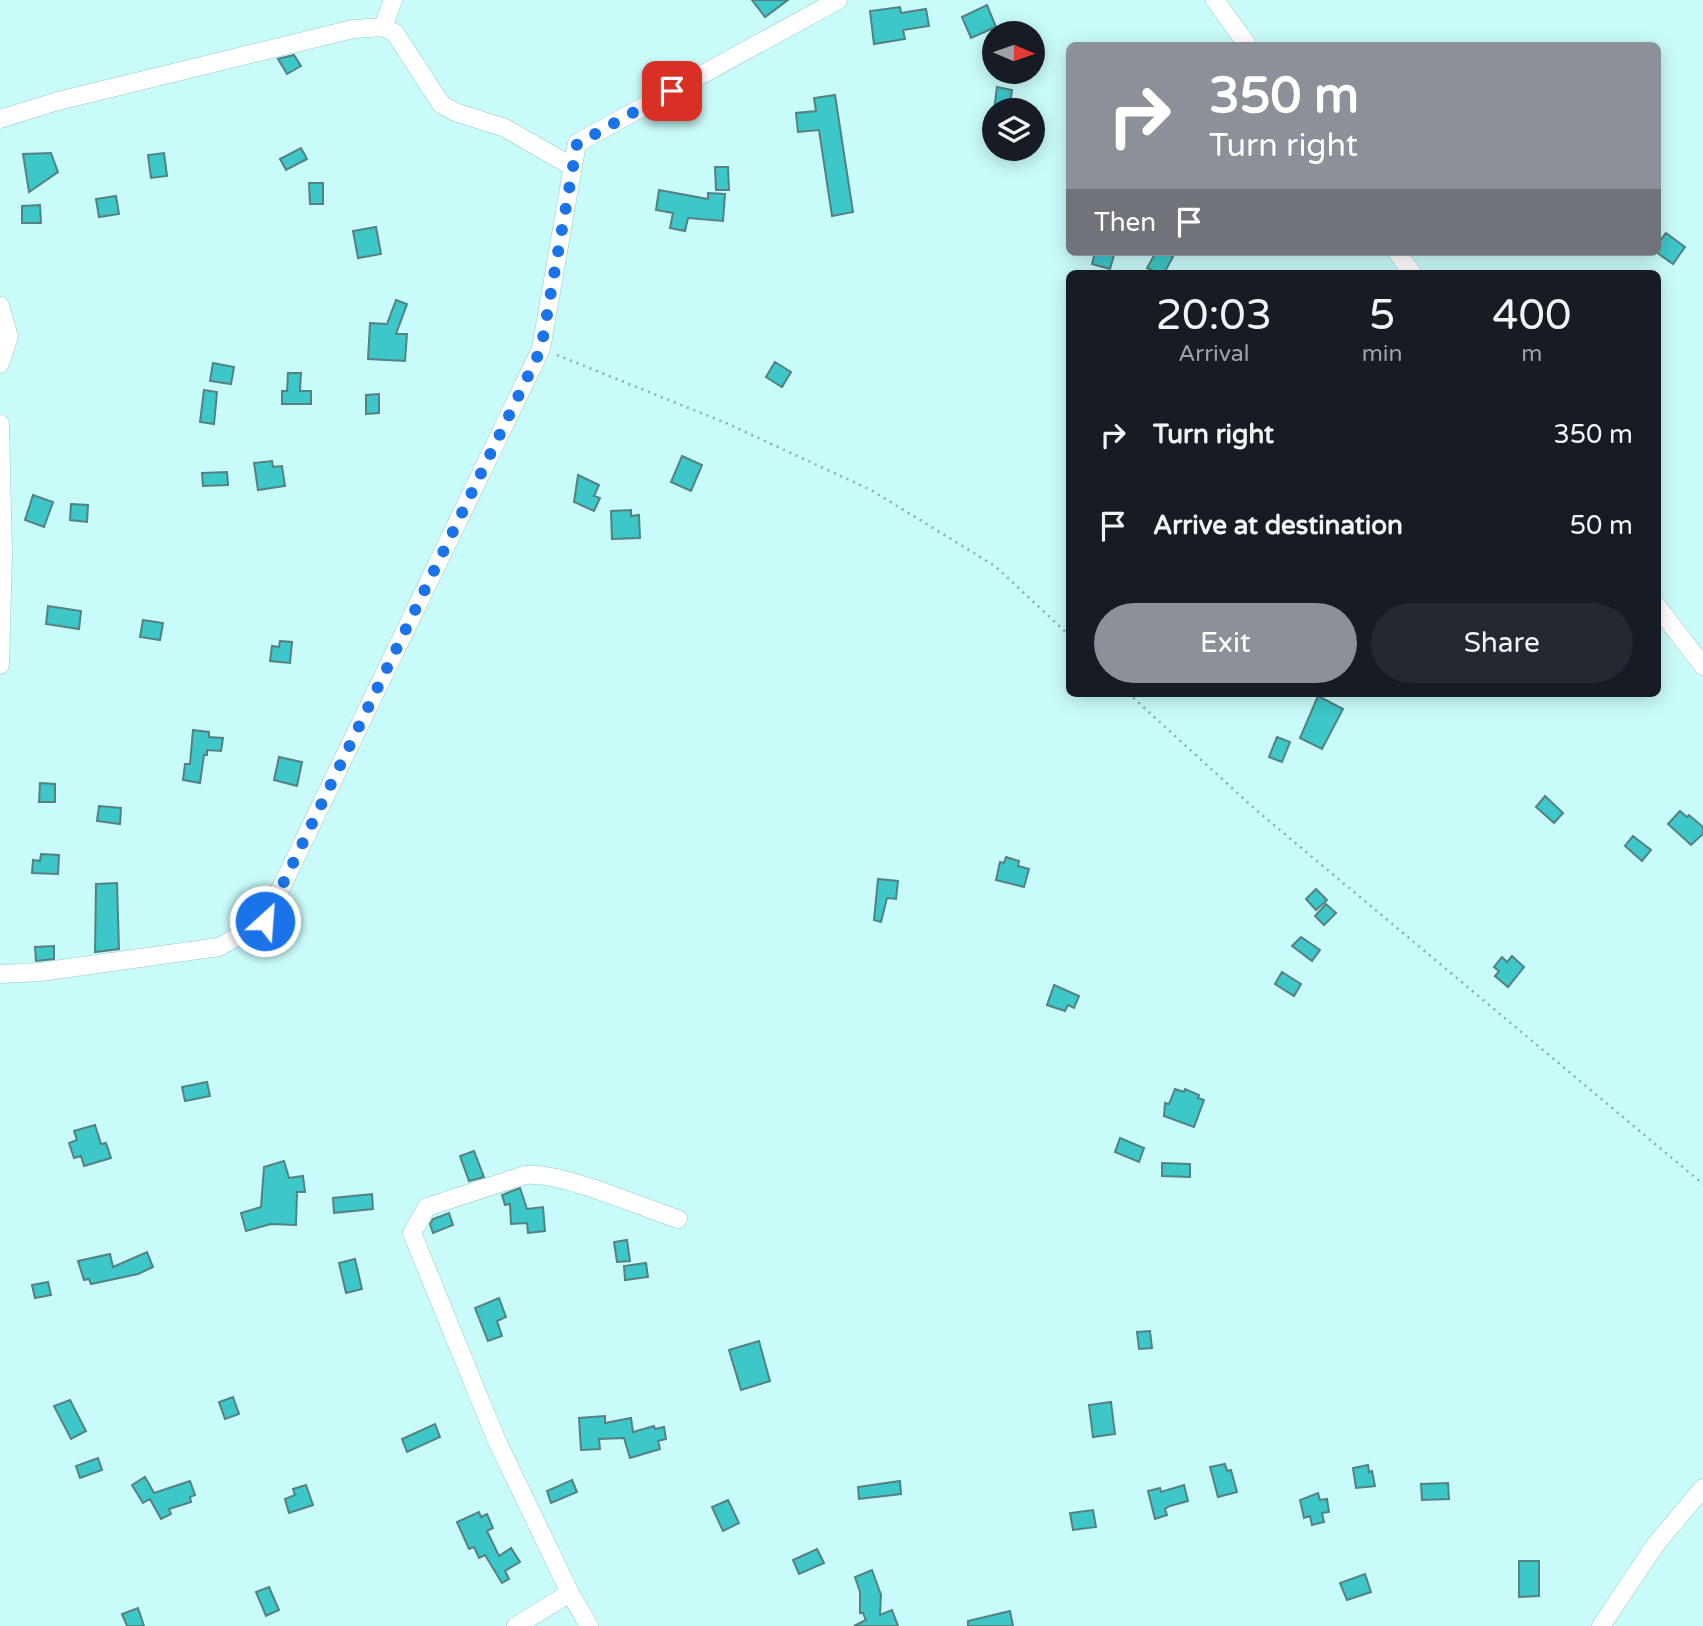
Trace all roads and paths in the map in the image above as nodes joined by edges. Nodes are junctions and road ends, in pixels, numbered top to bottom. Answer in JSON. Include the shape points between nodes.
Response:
{"nodes":[{"id":1,"x":393,"y":0,"type":"edge"},
{"id":2,"x":838,"y":0,"type":"edge"},
{"id":3,"x":1215,"y":0,"type":"edge"},
{"id":4,"x":383,"y":27,"type":"junction"},
{"id":5,"x":1245,"y":42,"type":"edge"},
{"id":6,"x":0,"y":119,"type":"edge"},
{"id":7,"x":573,"y":167,"type":"junction"},
{"id":8,"x":0,"y":306,"type":"edge"},
{"id":9,"x":541,"y":349,"type":"junction"},
{"id":10,"x":0,"y":364,"type":"edge"},
{"id":11,"x":0,"y":424,"type":"edge"},
{"id":12,"x":1661,"y":611,"type":"edge"},
{"id":13,"x":1066,"y":632,"type":"edge"},
{"id":14,"x":0,"y":665,"type":"edge"},
{"id":15,"x":1703,"y":666,"type":"edge"},
{"id":16,"x":1132,"y":697,"type":"edge"},
{"id":17,"x":0,"y":974,"type":"edge"},
{"id":18,"x":1703,"y":1184,"type":"edge"},
{"id":19,"x":678,"y":1219,"type":"dead end"},
{"id":20,"x":1703,"y":1488,"type":"edge"},
{"id":21,"x":570,"y":1592,"type":"junction"},
{"id":22,"x":516,"y":1626,"type":"edge"},
{"id":23,"x":589,"y":1626,"type":"edge"},
{"id":24,"x":1601,"y":1626,"type":"edge"}],
"edges":[{"from":1,"to":4,"type":"street"},
{"from":2,"to":7,"type":"street","via":[[577,144]]},
{"from":3,"to":5,"type":"street"},
{"from":4,"to":6,"type":"street","via":[[353,29]]},
{"from":4,"to":7,"type":"street","via":[[395,33],[441,104],[505,128]]},
{"from":7,"to":9,"type":"street"},
{"from":8,"to":10,"type":"street","via":[[9,337]]},
{"from":9,"to":13,"type":"path","via":[[726,423],[871,490],[995,566]]},
{"from":9,"to":17,"type":"street","via":[[265,921],[219,947]]},
{"from":11,"to":14,"type":"street"},
{"from":12,"to":15,"type":"street"},
{"from":16,"to":18,"type":"path","via":[[1256,810]]},
{"from":19,"to":21,"type":"street","via":[[538,1173],[428,1207],[412,1233],[496,1438]]},
{"from":20,"to":24,"type":"street","via":[[1656,1544]]},
{"from":21,"to":22,"type":"street"},
{"from":21,"to":23,"type":"street"}]}
